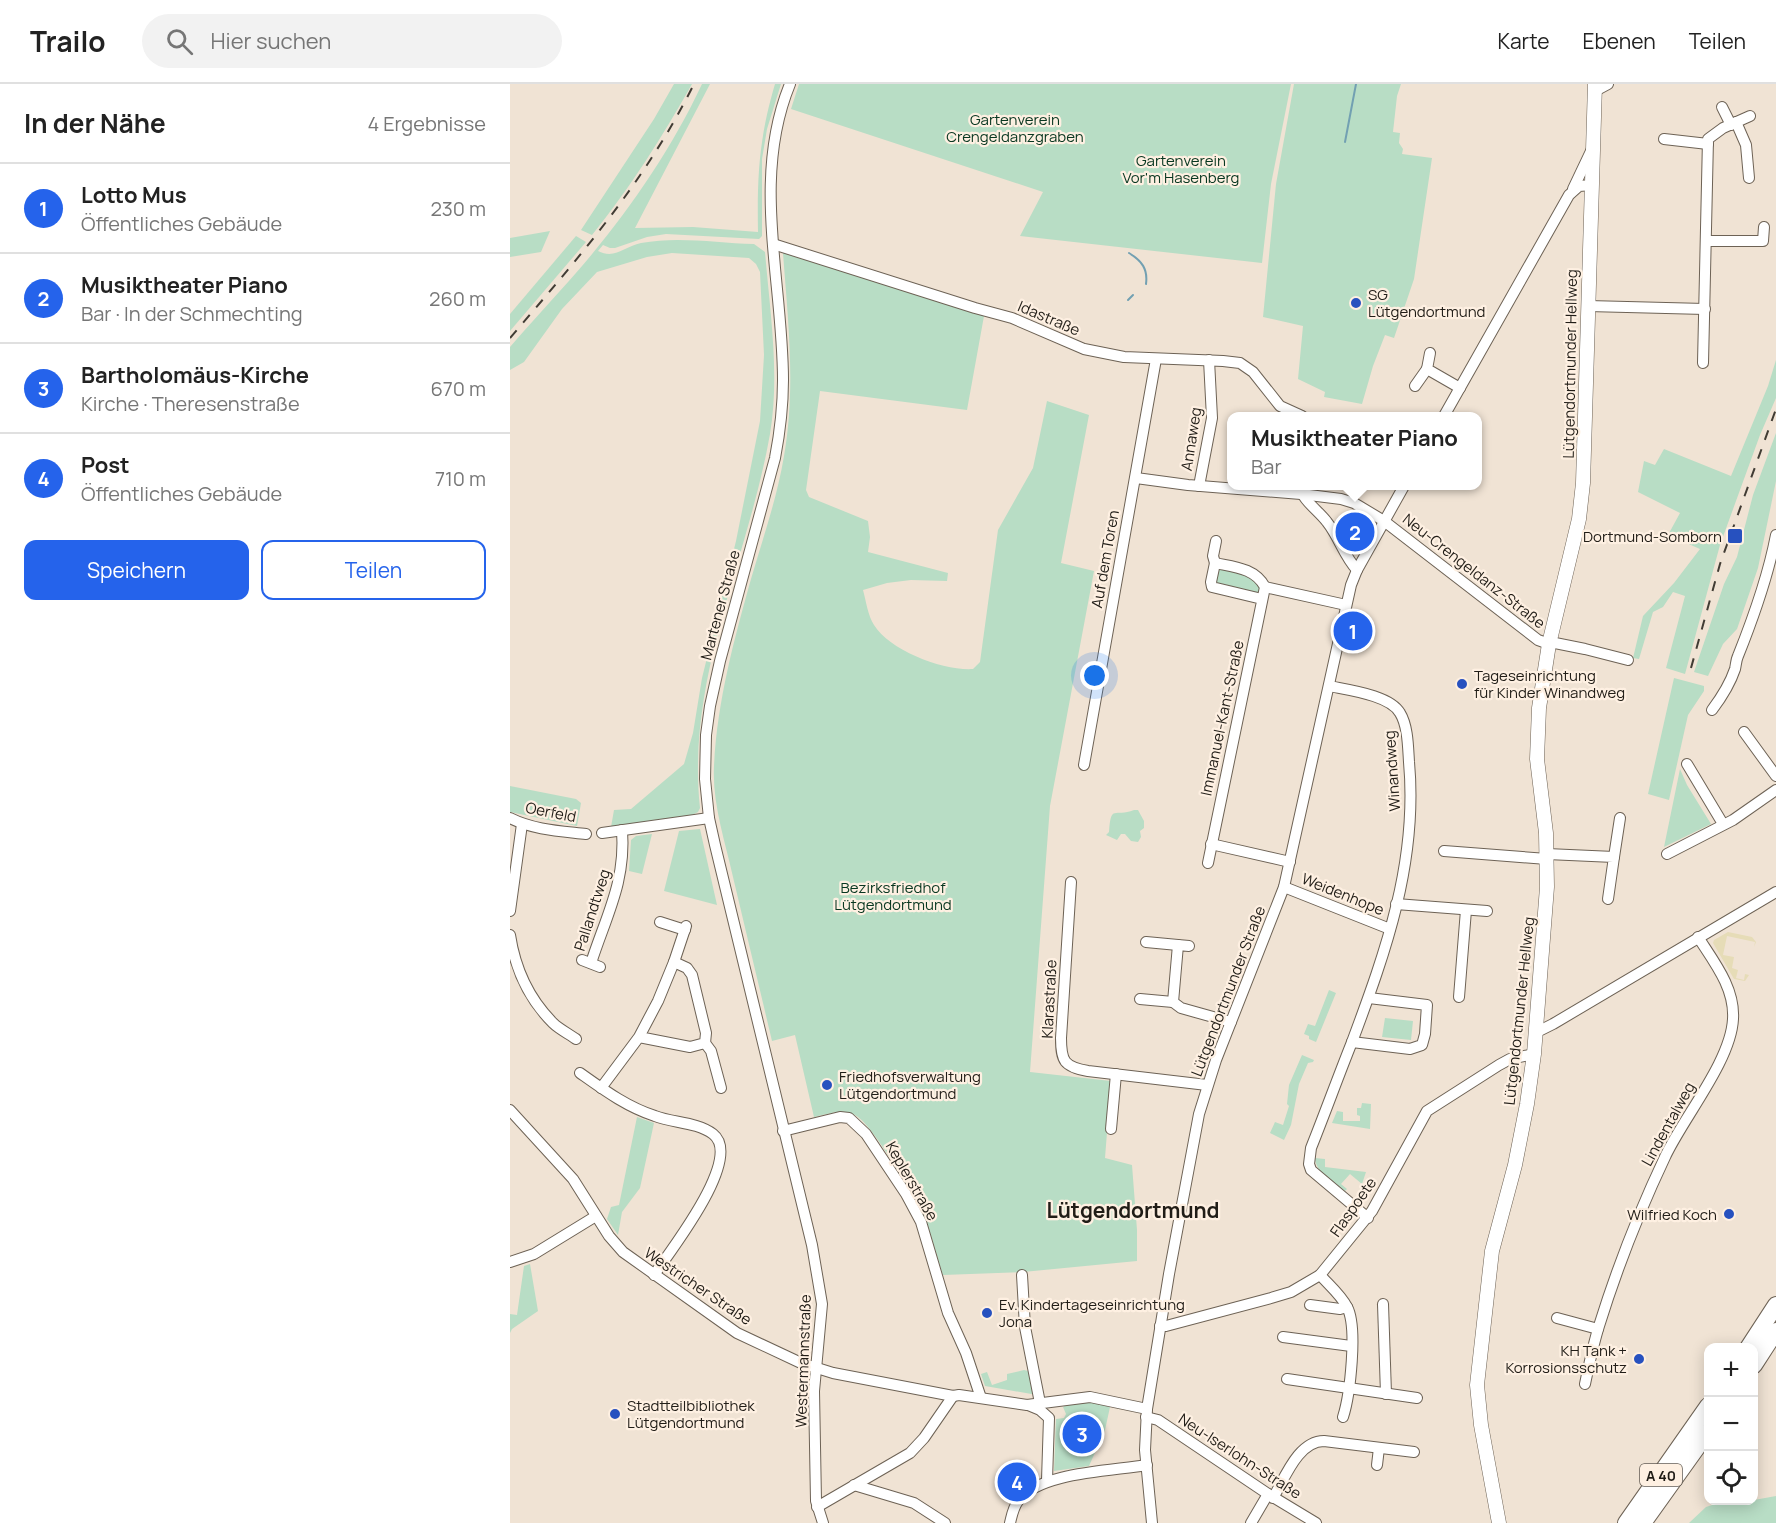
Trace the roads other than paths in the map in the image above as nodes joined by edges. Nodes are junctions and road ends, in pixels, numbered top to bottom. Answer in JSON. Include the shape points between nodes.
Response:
{"nodes":[{"id":1,"x":790,"y":84,"type":"edge"},
{"id":2,"x":1608,"y":84,"type":"edge"},
{"id":3,"x":1595,"y":88,"type":"edge"},
{"id":4,"x":1722,"y":107,"type":"dead end"},
{"id":5,"x":1750,"y":116,"type":"dead end"},
{"id":6,"x":1733,"y":123,"type":"junction"},
{"id":7,"x":1664,"y":139,"type":"dead end"},
{"id":8,"x":1708,"y":144,"type":"junction"},
{"id":9,"x":1593,"y":145,"type":"junction"},
{"id":10,"x":1749,"y":178,"type":"dead end"},
{"id":11,"x":1592,"y":185,"type":"junction"},
{"id":12,"x":1571,"y":192,"type":"junction"},
{"id":13,"x":1764,"y":227,"type":"dead end"},
{"id":14,"x":1706,"y":242,"type":"junction"},
{"id":15,"x":773,"y":244,"type":"junction"},
{"id":16,"x":1588,"y":306,"type":"junction"},
{"id":17,"x":1705,"y":309,"type":"junction"},
{"id":18,"x":1430,"y":353,"type":"dead end"},
{"id":19,"x":1156,"y":359,"type":"junction"},
{"id":20,"x":1209,"y":360,"type":"junction"},
{"id":21,"x":1703,"y":363,"type":"dead end"},
{"id":22,"x":1426,"y":369,"type":"junction"},
{"id":23,"x":1414,"y":386,"type":"dead end"},
{"id":24,"x":1460,"y":388,"type":"junction"},
{"id":25,"x":1278,"y":411,"type":"edge"},
{"id":26,"x":1447,"y":412,"type":"edge"},
{"id":27,"x":1136,"y":478,"type":"junction"},
{"id":28,"x":1199,"y":486,"type":"junction"},
{"id":29,"x":1227,"y":487,"type":"edge"},
{"id":30,"x":1300,"y":490,"type":"edge"},
{"id":31,"x":1402,"y":490,"type":"edge"},
{"id":32,"x":1326,"y":498,"type":"junction"},
{"id":33,"x":1320,"y":513,"type":"junction"},
{"id":34,"x":1384,"y":521,"type":"junction"},
{"id":35,"x":1776,"y":535,"type":"edge"},
{"id":36,"x":1216,"y":541,"type":"dead end"},
{"id":37,"x":1215,"y":562,"type":"junction"},
{"id":38,"x":1357,"y":570,"type":"junction"},
{"id":39,"x":1265,"y":587,"type":"junction"},
{"id":40,"x":1262,"y":599,"type":"junction"},
{"id":41,"x":1346,"y":605,"type":"junction"},
{"id":42,"x":1549,"y":643,"type":"junction"},
{"id":43,"x":1628,"y":660,"type":"dead end"},
{"id":44,"x":1329,"y":686,"type":"junction"},
{"id":45,"x":1712,"y":710,"type":"dead end"},
{"id":46,"x":1744,"y":732,"type":"dead end"},
{"id":47,"x":1687,"y":764,"type":"dead end"},
{"id":48,"x":1084,"y":765,"type":"dead end"},
{"id":49,"x":1776,"y":776,"type":"edge"},
{"id":50,"x":1776,"y":790,"type":"edge"},
{"id":51,"x":709,"y":818,"type":"junction"},
{"id":52,"x":1620,"y":818,"type":"dead end"},
{"id":53,"x":510,"y":819,"type":"edge"},
{"id":54,"x":522,"y":824,"type":"junction"},
{"id":55,"x":1723,"y":824,"type":"junction"},
{"id":56,"x":622,"y":830,"type":"junction"},
{"id":57,"x":602,"y":833,"type":"dead end"},
{"id":58,"x":586,"y":834,"type":"dead end"},
{"id":59,"x":1211,"y":844,"type":"junction"},
{"id":60,"x":1444,"y":851,"type":"dead end"},
{"id":61,"x":1667,"y":854,"type":"dead end"},
{"id":62,"x":1547,"y":857,"type":"junction"},
{"id":63,"x":1614,"y":857,"type":"junction"},
{"id":64,"x":1208,"y":862,"type":"dead end"},
{"id":65,"x":1290,"y":862,"type":"junction"},
{"id":66,"x":514,"y":865,"type":"edge"},
{"id":67,"x":1071,"y":882,"type":"dead end"},
{"id":68,"x":1284,"y":887,"type":"junction"},
{"id":69,"x":512,"y":891,"type":"edge"},
{"id":70,"x":1776,"y":892,"type":"edge"},
{"id":71,"x":1608,"y":899,"type":"dead end"},
{"id":72,"x":1396,"y":904,"type":"junction"},
{"id":73,"x":1466,"y":910,"type":"junction"},
{"id":74,"x":1487,"y":910,"type":"dead end"},
{"id":75,"x":510,"y":911,"type":"edge"},
{"id":76,"x":660,"y":922,"type":"dead end"},
{"id":77,"x":1390,"y":929,"type":"junction"},
{"id":78,"x":510,"y":935,"type":"edge"},
{"id":79,"x":1698,"y":937,"type":"junction"},
{"id":80,"x":1146,"y":942,"type":"dead end"},
{"id":81,"x":1178,"y":945,"type":"junction"},
{"id":82,"x":1189,"y":946,"type":"dead end"},
{"id":83,"x":674,"y":962,"type":"junction"},
{"id":84,"x":591,"y":964,"type":"dead end"},
{"id":85,"x":1459,"y":996,"type":"dead end"},
{"id":86,"x":1369,"y":998,"type":"junction"},
{"id":87,"x":1140,"y":999,"type":"dead end"},
{"id":88,"x":1173,"y":1002,"type":"junction"},
{"id":89,"x":1231,"y":1022,"type":"junction"},
{"id":90,"x":1535,"y":1032,"type":"junction"},
{"id":91,"x":639,"y":1037,"type":"junction"},
{"id":92,"x":576,"y":1039,"type":"dead end"},
{"id":93,"x":1352,"y":1042,"type":"junction"},
{"id":94,"x":705,"y":1043,"type":"junction"},
{"id":95,"x":1534,"y":1054,"type":"junction"},
{"id":96,"x":580,"y":1072,"type":"dead end"},
{"id":97,"x":1116,"y":1074,"type":"junction"},
{"id":98,"x":1207,"y":1085,"type":"junction"},
{"id":99,"x":601,"y":1088,"type":"junction"},
{"id":100,"x":721,"y":1088,"type":"dead end"},
{"id":101,"x":510,"y":1110,"type":"edge"},
{"id":102,"x":1111,"y":1129,"type":"dead end"},
{"id":103,"x":783,"y":1131,"type":"junction"},
{"id":104,"x":596,"y":1216,"type":"junction"},
{"id":105,"x":1368,"y":1218,"type":"junction"},
{"id":106,"x":510,"y":1262,"type":"edge"},
{"id":107,"x":654,"y":1275,"type":"junction"},
{"id":108,"x":1022,"y":1275,"type":"dead end"},
{"id":109,"x":1320,"y":1275,"type":"junction"},
{"id":110,"x":1383,"y":1304,"type":"dead end"},
{"id":111,"x":1310,"y":1305,"type":"dead end"},
{"id":112,"x":1776,"y":1305,"type":"edge"},
{"id":113,"x":1347,"y":1307,"type":"junction"},
{"id":114,"x":1557,"y":1318,"type":"dead end"},
{"id":115,"x":1160,"y":1326,"type":"junction"},
{"id":116,"x":1598,"y":1329,"type":"junction"},
{"id":117,"x":1776,"y":1331,"type":"edge"},
{"id":118,"x":1284,"y":1337,"type":"dead end"},
{"id":119,"x":1751,"y":1343,"type":"edge"},
{"id":120,"x":1351,"y":1346,"type":"junction"},
{"id":121,"x":1758,"y":1359,"type":"edge"},
{"id":122,"x":815,"y":1369,"type":"junction"},
{"id":123,"x":1287,"y":1379,"type":"dead end"},
{"id":124,"x":1585,"y":1384,"type":"dead end"},
{"id":125,"x":1350,"y":1389,"type":"junction"},
{"id":126,"x":1386,"y":1394,"type":"junction"},
{"id":127,"x":952,"y":1396,"type":"junction"},
{"id":128,"x":981,"y":1398,"type":"junction"},
{"id":129,"x":1417,"y":1398,"type":"dead end"},
{"id":130,"x":1066,"y":1399,"type":"junction"},
{"id":131,"x":1040,"y":1403,"type":"junction"},
{"id":132,"x":1027,"y":1405,"type":"junction"},
{"id":133,"x":1704,"y":1412,"type":"edge"},
{"id":134,"x":1147,"y":1413,"type":"junction"},
{"id":135,"x":1343,"y":1417,"type":"dead end"},
{"id":136,"x":1049,"y":1418,"type":"junction"},
{"id":137,"x":1704,"y":1438,"type":"edge"},
{"id":138,"x":1379,"y":1448,"type":"junction"},
{"id":139,"x":1414,"y":1452,"type":"dead end"},
{"id":140,"x":1147,"y":1465,"type":"junction"},
{"id":141,"x":1377,"y":1466,"type":"dead end"},
{"id":142,"x":1047,"y":1480,"type":"junction"},
{"id":143,"x":854,"y":1485,"type":"junction"},
{"id":144,"x":1271,"y":1496,"type":"junction"},
{"id":145,"x":817,"y":1507,"type":"junction"},
{"id":146,"x":823,"y":1523,"type":"edge"},
{"id":147,"x":945,"y":1523,"type":"edge"},
{"id":148,"x":1010,"y":1523,"type":"edge"},
{"id":149,"x":1152,"y":1523,"type":"edge"},
{"id":150,"x":1251,"y":1523,"type":"edge"},
{"id":151,"x":1316,"y":1523,"type":"edge"},
{"id":152,"x":1499,"y":1523,"type":"edge"},
{"id":153,"x":1626,"y":1523,"type":"edge"},
{"id":154,"x":1643,"y":1523,"type":"edge"}],
"edges":[{"from":1,"to":15,"type":"street","name":"Martener Straße","via":[[772,151]]},
{"from":2,"to":3,"type":"street"},
{"from":3,"to":9,"type":"main road","name":"Lütgendortmunder Hellweg"},
{"from":4,"to":6,"type":"street"},
{"from":5,"to":6,"type":"street"},
{"from":6,"to":8,"type":"street","via":[[1708,139]]},
{"from":6,"to":10,"type":"street","via":[[1746,144]]},
{"from":7,"to":8,"type":"street"},
{"from":8,"to":14,"type":"street"},
{"from":9,"to":11,"type":"main road","name":"Lütgendortmunder Hellweg"},
{"from":9,"to":12,"type":"street"},
{"from":11,"to":12,"type":"street","via":[[1579,186]]},
{"from":11,"to":16,"type":"main road","name":"Lütgendortmunder Hellweg"},
{"from":12,"to":24,"type":"street"},
{"from":13,"to":14,"type":"street","via":[[1763,241]]},
{"from":14,"to":17,"type":"street"},
{"from":15,"to":19,"type":"street","name":"Idastraße","via":[[1012,318],[1084,349]]},
{"from":15,"to":51,"type":"street","name":"Martener Straße","via":[[783,380],[780,426],[710,706],[705,758]]},
{"from":16,"to":17,"type":"street"},
{"from":16,"to":42,"type":"main road","name":"Lütgendortmunder Hellweg","via":[[1581,503]]},
{"from":17,"to":21,"type":"street"},
{"from":18,"to":22,"type":"street"},
{"from":19,"to":20,"type":"street","name":"Idastraße"},
{"from":19,"to":27,"type":"street","name":"Auf dem Toren"},
{"from":20,"to":25,"type":"street","name":"Idastraße","via":[[1249,367]]},
{"from":20,"to":28,"type":"street","name":"Annaweg","via":[[1212,418]]},
{"from":22,"to":23,"type":"street"},
{"from":22,"to":24,"type":"street"},
{"from":24,"to":26,"type":"street"},
{"from":27,"to":28,"type":"street","name":"Neu-Crengeldanz-Straße"},
{"from":27,"to":48,"type":"street","name":"Auf dem Toren"},
{"from":28,"to":29,"type":"street","name":"Neu-Crengeldanz-Straße"},
{"from":30,"to":32,"type":"street","name":"Neu-Crengeldanz-Straße"},
{"from":30,"to":33,"type":"street"},
{"from":31,"to":34,"type":"street","name":"Lütgendortmunder Straße"},
{"from":32,"to":33,"type":"street","via":[[1318,505]]},
{"from":32,"to":34,"type":"street","name":"Neu-Crengeldanz-Straße","via":[[1354,503]]},
{"from":33,"to":38,"type":"street"},
{"from":34,"to":38,"type":"street","name":"Lütgendortmunder Straße"},
{"from":34,"to":42,"type":"street","name":"Neu-Crengeldanz-Straße","via":[[1538,640]]},
{"from":35,"to":45,"type":"street","via":[[1754,618],[1722,697]]},
{"from":36,"to":37,"type":"street"},
{"from":37,"to":39,"type":"street","via":[[1251,571]]},
{"from":37,"to":40,"type":"street","via":[[1212,587]]},
{"from":38,"to":41,"type":"street","name":"Lütgendortmunder Straße"},
{"from":39,"to":40,"type":"street","name":"Immanuel-Kant-Straße"},
{"from":39,"to":41,"type":"street"},
{"from":40,"to":59,"type":"street","name":"Immanuel-Kant-Straße"},
{"from":41,"to":44,"type":"street","name":"Lütgendortmunder Straße"},
{"from":42,"to":43,"type":"street"},
{"from":42,"to":62,"type":"main road","name":"Lütgendortmunder Hellweg","via":[[1536,742]]},
{"from":44,"to":65,"type":"street","name":"Lütgendortmunder Straße"},
{"from":44,"to":72,"type":"street","name":"Winandweg","via":[[1383,700],[1394,706],[1402,719],[1411,808],[1405,871]]},
{"from":46,"to":49,"type":"street"},
{"from":47,"to":55,"type":"street"},
{"from":50,"to":55,"type":"street"},
{"from":51,"to":56,"type":"street"},
{"from":51,"to":103,"type":"street","name":"Martener Straße"},
{"from":52,"to":63,"type":"street"},
{"from":53,"to":54,"type":"street","name":"Oerfeld"},
{"from":54,"to":58,"type":"street","name":"Oerfeld"},
{"from":54,"to":66,"type":"street"},
{"from":55,"to":61,"type":"street"},
{"from":56,"to":57,"type":"street"},
{"from":56,"to":84,"type":"street","name":"Pallandtweg","via":[[622,869],[617,892]]},
{"from":59,"to":64,"type":"street","name":"Immanuel-Kant-Straße"},
{"from":59,"to":65,"type":"street"},
{"from":60,"to":62,"type":"street"},
{"from":62,"to":63,"type":"street"},
{"from":62,"to":90,"type":"main road","name":"Lütgendortmunder Hellweg"},
{"from":63,"to":71,"type":"street"},
{"from":65,"to":68,"type":"street","name":"Lütgendortmunder Straße"},
{"from":66,"to":69,"type":"street"},
{"from":67,"to":97,"type":"street","name":"Klarastraße","via":[[1062,1056],[1075,1069]]},
{"from":68,"to":77,"type":"street","name":"Weidenhope"},
{"from":68,"to":89,"type":"street","name":"Lütgendortmunder Straße"},
{"from":69,"to":75,"type":"street"},
{"from":70,"to":79,"type":"street"},
{"from":72,"to":73,"type":"street"},
{"from":72,"to":77,"type":"street","name":"Winandweg"},
{"from":73,"to":74,"type":"street"},
{"from":73,"to":85,"type":"street"},
{"from":76,"to":83,"type":"street","via":[[686,928]]},
{"from":77,"to":86,"type":"street","name":"Winandweg"},
{"from":78,"to":92,"type":"street","via":[[519,974],[537,1003],[554,1024]]},
{"from":79,"to":90,"type":"street"},
{"from":79,"to":116,"type":"street","name":"Lindentalweg","via":[[1730,994],[1731,1034],[1725,1052],[1663,1161],[1627,1244]]},
{"from":80,"to":81,"type":"street"},
{"from":81,"to":82,"type":"street"},
{"from":81,"to":88,"type":"street"},
{"from":83,"to":91,"type":"street"},
{"from":83,"to":94,"type":"street","via":[[692,975],[706,1032]]},
{"from":86,"to":93,"type":"street","name":"Winandweg"},
{"from":86,"to":93,"type":"street","via":[[1427,1005],[1422,1045],[1410,1049]]},
{"from":87,"to":88,"type":"street"},
{"from":88,"to":89,"type":"street","via":[[1181,1008]]},
{"from":89,"to":98,"type":"street","name":"Lütgendortmunder Straße"},
{"from":90,"to":95,"type":"main road","name":"Lütgendortmunder Hellweg"},
{"from":91,"to":94,"type":"street","via":[[690,1047]]},
{"from":91,"to":99,"type":"street"},
{"from":93,"to":105,"type":"street","name":"Winandweg","via":[[1311,1148],[1309,1164],[1311,1170]]},
{"from":94,"to":100,"type":"street"},
{"from":95,"to":105,"type":"street","name":"Flaspoete","via":[[1510,1059],[1427,1111]]},
{"from":95,"to":152,"type":"main road","name":"Lütgendortmunder Hellweg","via":[[1515,1165],[1492,1251],[1477,1385]]},
{"from":96,"to":99,"type":"street"},
{"from":97,"to":98,"type":"street","name":"Klarastraße"},
{"from":97,"to":102,"type":"street"},
{"from":98,"to":115,"type":"street","name":"Lütgendortmunder Straße","via":[[1197,1120]]},
{"from":99,"to":107,"type":"street","via":[[643,1112],[702,1128],[718,1142],[720,1153],[712,1186]]},
{"from":101,"to":104,"type":"street","name":"Westricher Straße","via":[[573,1179]]},
{"from":103,"to":122,"type":"street","name":"Westermannstraße","via":[[821,1291]]},
{"from":103,"to":128,"type":"street","name":"Keplerstraße","via":[[840,1117],[849,1118],[866,1134],[921,1222],[948,1314]]},
{"from":104,"to":106,"type":"street","via":[[534,1254]]},
{"from":104,"to":107,"type":"street","name":"Westricher Straße","via":[[623,1252]]},
{"from":105,"to":109,"type":"street","name":"Flaspoete"},
{"from":107,"to":122,"type":"street","name":"Westricher Straße","via":[[737,1333]]},
{"from":108,"to":131,"type":"street","via":[[1025,1327]]},
{"from":109,"to":113,"type":"street"},
{"from":109,"to":115,"type":"street","name":"Flaspoete","via":[[1291,1292]]},
{"from":110,"to":126,"type":"street"},
{"from":111,"to":113,"type":"street"},
{"from":112,"to":119,"type":"highway"},
{"from":113,"to":120,"type":"street"},
{"from":114,"to":116,"type":"street"},
{"from":115,"to":134,"type":"street","name":"Lütgendortmunder Straße"},
{"from":116,"to":124,"type":"street","name":"Lindentalweg"},
{"from":117,"to":121,"type":"highway"},
{"from":118,"to":120,"type":"street"},
{"from":120,"to":125,"type":"street"},
{"from":122,"to":127,"type":"street","name":"Westricher Straße"},
{"from":122,"to":145,"type":"street","name":"Westermannstraße"},
{"from":123,"to":125,"type":"street"},
{"from":125,"to":126,"type":"street"},
{"from":125,"to":135,"type":"street"},
{"from":126,"to":129,"type":"street"},
{"from":127,"to":128,"type":"street","name":"Westricher Straße"},
{"from":127,"to":143,"type":"street","via":[[910,1453]]},
{"from":128,"to":132,"type":"street","name":"Westricher Straße"},
{"from":130,"to":131,"type":"street","name":"Westricher Straße"},
{"from":130,"to":134,"type":"street","name":"Westricher Straße","via":[[1090,1397]]},
{"from":130,"to":136,"type":"street","via":[[1053,1406]]},
{"from":131,"to":132,"type":"street","name":"Westricher Straße"},
{"from":132,"to":136,"type":"street"},
{"from":133,"to":153,"type":"highway","number":"A 40"},
{"from":134,"to":140,"type":"street","name":"Lütgendortmunder Straße"},
{"from":134,"to":144,"type":"street","name":"Neu-Iserlohn-Straße"},
{"from":136,"to":142,"type":"street"},
{"from":137,"to":154,"type":"highway","number":"A 40"},
{"from":138,"to":139,"type":"street"},
{"from":138,"to":141,"type":"street"},
{"from":138,"to":144,"type":"street","via":[[1311,1443]]},
{"from":140,"to":142,"type":"street"},
{"from":140,"to":149,"type":"street","name":"Lütgendortmunder Straße"},
{"from":142,"to":148,"type":"street","via":[[1018,1500]]},
{"from":143,"to":145,"type":"street"},
{"from":143,"to":147,"type":"street","via":[[914,1503]]},
{"from":144,"to":150,"type":"street"},
{"from":144,"to":151,"type":"street","name":"Neu-Iserlohn-Straße"},
{"from":145,"to":146,"type":"street","name":"Westermannstraße"}]}
